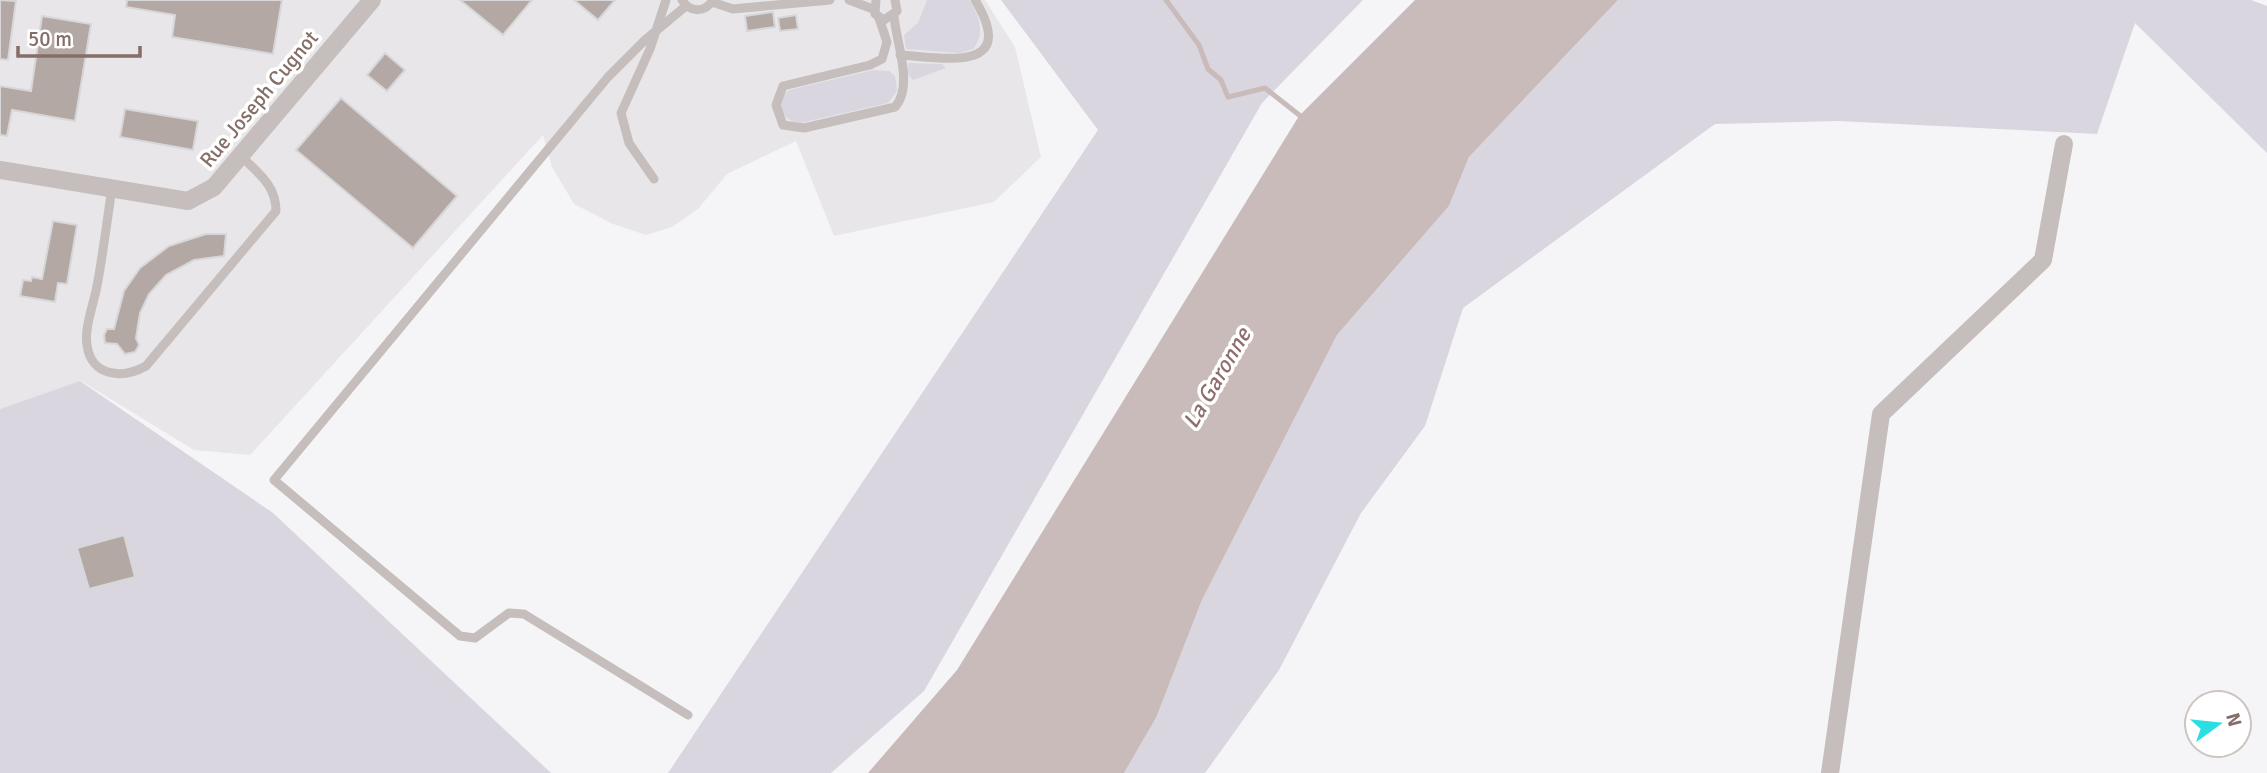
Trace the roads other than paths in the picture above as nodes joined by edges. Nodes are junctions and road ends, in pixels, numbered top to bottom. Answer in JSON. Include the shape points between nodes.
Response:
{"nodes":[{"id":1,"x":372,"y":0,"type":"edge"},
{"id":2,"x":666,"y":0,"type":"edge"},
{"id":3,"x":830,"y":0,"type":"edge"},
{"id":4,"x":849,"y":0,"type":"edge"},
{"id":5,"x":895,"y":0,"type":"edge"},
{"id":6,"x":975,"y":0,"type":"edge"},
{"id":7,"x":712,"y":1,"type":"edge"},
{"id":8,"x":684,"y":3,"type":"edge"},
{"id":9,"x":874,"y":4,"type":"edge"},
{"id":10,"x":894,"y":16,"type":"junction"},
{"id":11,"x":879,"y":18,"type":"junction"},
{"id":12,"x":657,"y":31,"type":"junction"},
{"id":13,"x":900,"y":55,"type":"junction"},
{"id":14,"x":2064,"y":144,"type":"dead end"},
{"id":15,"x":241,"y":156,"type":"junction"},
{"id":16,"x":0,"y":170,"type":"edge"},
{"id":17,"x":654,"y":179,"type":"dead end"},
{"id":18,"x":112,"y":188,"type":"junction"},
{"id":19,"x":688,"y":715,"type":"dead end"},
{"id":20,"x":1830,"y":773,"type":"edge"}],
"edges":[{"from":1,"to":15,"type":"street","name":"Rue Joseph Cugnot"},
{"from":2,"to":12,"type":"lane"},
{"from":3,"to":7,"type":"lane","via":[[733,9]]},
{"from":4,"to":9,"type":"lane"},
{"from":5,"to":10,"type":"lane"},
{"from":6,"to":13,"type":"lane","via":[[989,30],[987,46],[979,54],[964,60]]},
{"from":7,"to":8,"type":"lane","via":[[698,11]]},
{"from":8,"to":12,"type":"lane"},
{"from":9,"to":11,"type":"lane"},
{"from":10,"to":11,"type":"lane"},
{"from":10,"to":13,"type":"lane"},
{"from":11,"to":13,"type":"lane","via":[[887,42],[882,59],[783,86],[776,97],[779,120],[787,128],[804,128],[895,107],[903,88]]},
{"from":12,"to":17,"type":"lane","via":[[621,113],[629,143]]},
{"from":12,"to":19,"type":"lane","via":[[608,77],[274,480],[460,636],[475,638],[509,613],[524,614]]},
{"from":14,"to":20,"type":"street","via":[[2043,260],[1881,415]]},
{"from":15,"to":18,"type":"street","name":"Rue Joseph Cugnot","via":[[214,187],[188,201]]},
{"from":15,"to":18,"type":"lane","via":[[267,180],[276,211],[146,366],[107,374],[97,366],[86,343]]},
{"from":16,"to":18,"type":"street","name":"Rue Joseph Cugnot"}]}
